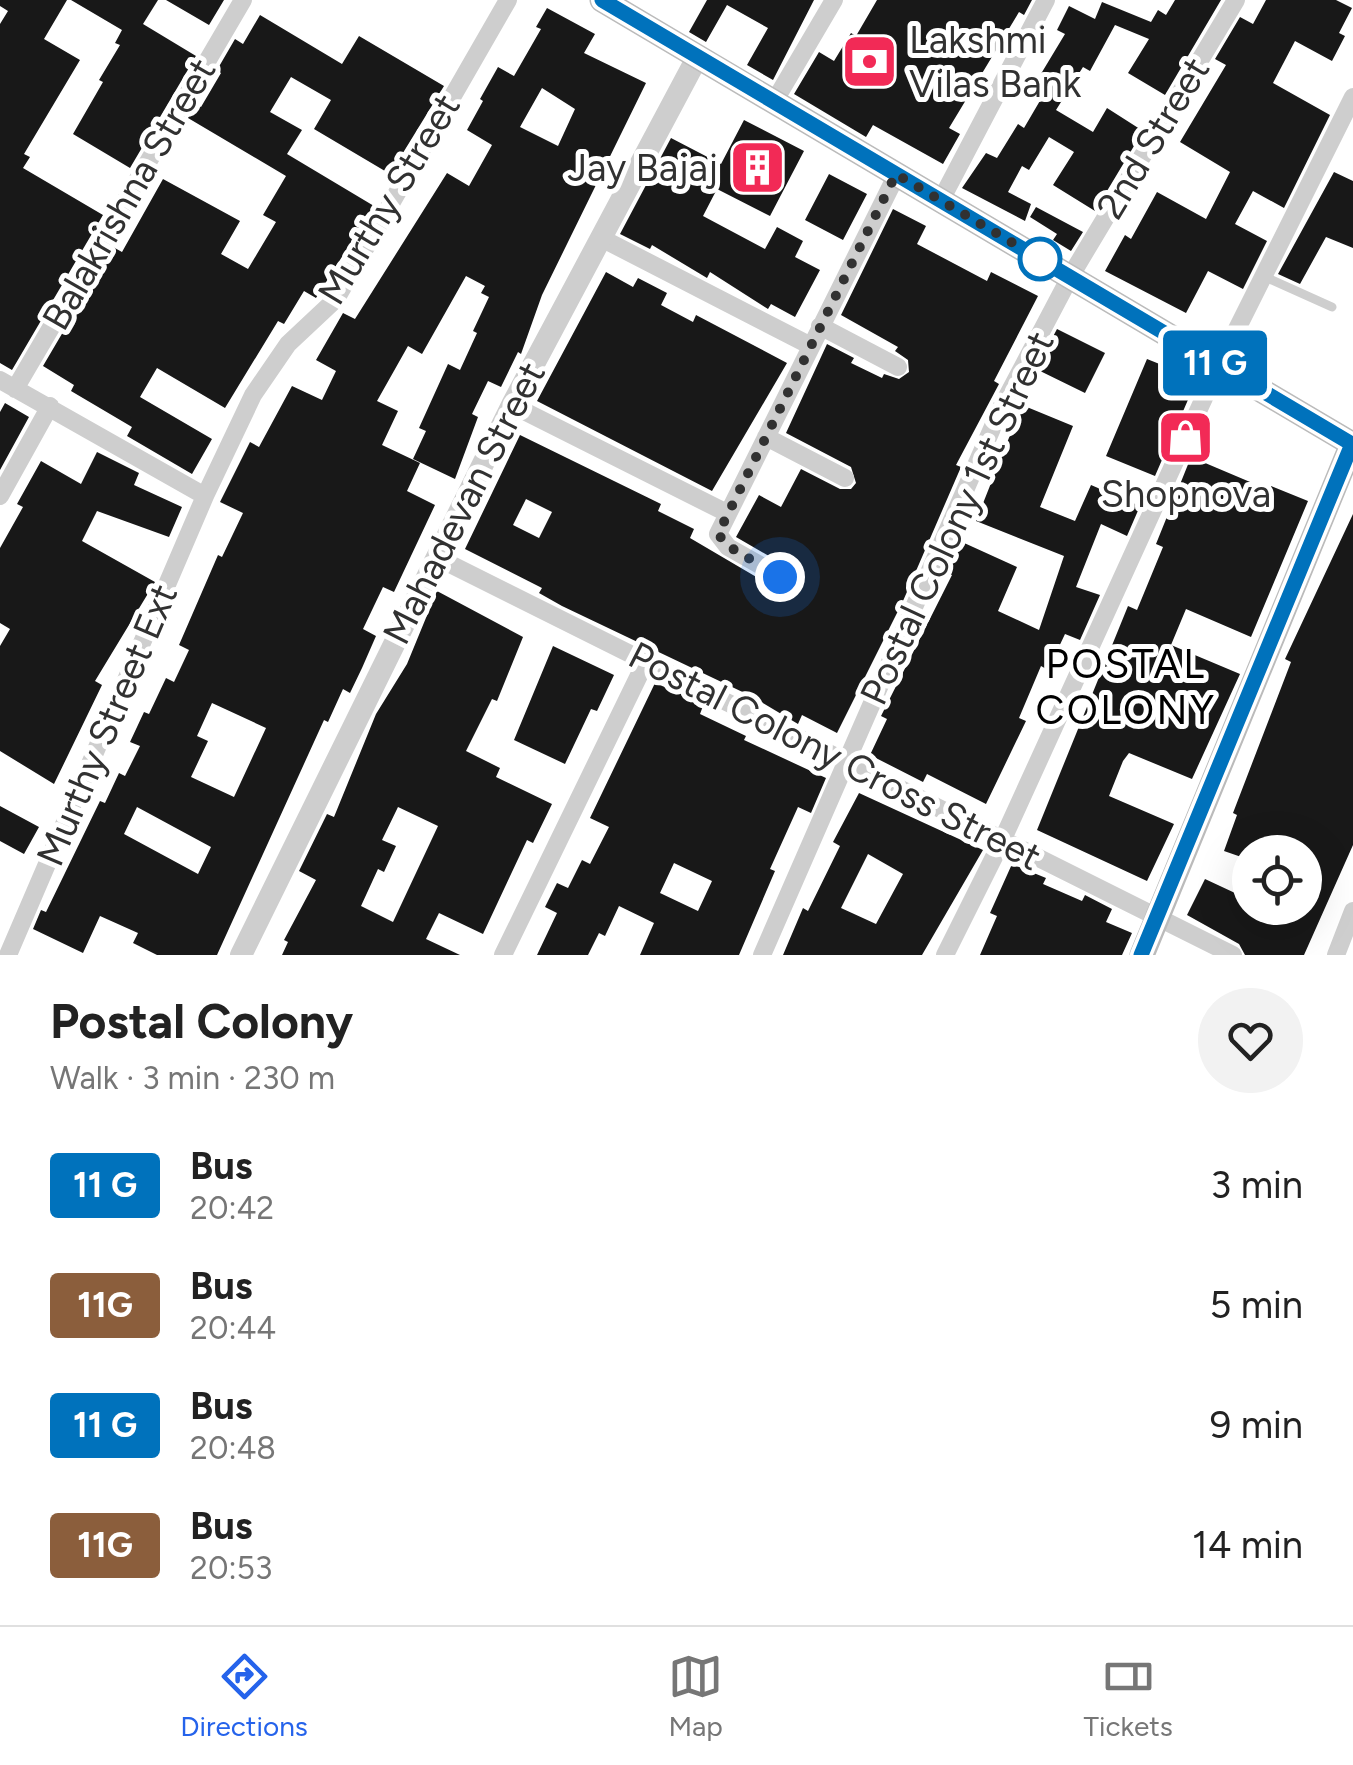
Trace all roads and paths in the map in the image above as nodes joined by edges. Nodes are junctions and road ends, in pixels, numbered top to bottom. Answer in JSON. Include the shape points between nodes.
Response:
{"nodes":[{"id":1,"x":243,"y":0,"type":"edge"},
{"id":2,"x":508,"y":0,"type":"edge"},
{"id":3,"x":602,"y":0,"type":"edge"},
{"id":4,"x":834,"y":0,"type":"edge"},
{"id":5,"x":1046,"y":0,"type":"edge"},
{"id":6,"x":1236,"y":0,"type":"edge"},
{"id":7,"x":633,"y":8,"type":"edge"},
{"id":8,"x":698,"y":56,"type":"junction"},
{"id":9,"x":1353,"y":97,"type":"edge"},
{"id":10,"x":774,"y":102,"type":"junction"},
{"id":11,"x":896,"y":174,"type":"junction"},
{"id":12,"x":941,"y":200,"type":"junction"},
{"id":13,"x":601,"y":238,"type":"junction"},
{"id":14,"x":1263,"y":276,"type":"junction"},
{"id":15,"x":1070,"y":277,"type":"junction"},
{"id":16,"x":1332,"y":308,"type":"dead end"},
{"id":17,"x":820,"y":326,"type":"junction"},
{"id":18,"x":811,"y":346,"type":"junction"},
{"id":19,"x":1219,"y":365,"type":"junction"},
{"id":20,"x":898,"y":367,"type":"dead end"},
{"id":21,"x":7,"y":384,"type":"edge"},
{"id":22,"x":512,"y":405,"type":"junction"},
{"id":23,"x":50,"y":406,"type":"junction"},
{"id":24,"x":766,"y":437,"type":"junction"},
{"id":25,"x":1353,"y":444,"type":"edge"},
{"id":26,"x":845,"y":478,"type":"dead end"},
{"id":27,"x":0,"y":496,"type":"edge"},
{"id":28,"x":205,"y":496,"type":"junction"},
{"id":29,"x":727,"y":513,"type":"junction"},
{"id":30,"x":436,"y":557,"type":"junction"},
{"id":31,"x":780,"y":577,"type":"dead end"},
{"id":32,"x":646,"y":660,"type":"junction"},
{"id":33,"x":847,"y":762,"type":"junction"},
{"id":34,"x":1002,"y":841,"type":"junction"},
{"id":35,"x":1353,"y":911,"type":"edge"},
{"id":36,"x":1158,"y":919,"type":"junction"},
{"id":37,"x":8,"y":955,"type":"edge"},
{"id":38,"x":241,"y":955,"type":"edge"},
{"id":39,"x":503,"y":955,"type":"edge"},
{"id":40,"x":762,"y":955,"type":"edge"},
{"id":41,"x":944,"y":955,"type":"edge"},
{"id":42,"x":1142,"y":955,"type":"edge"},
{"id":43,"x":1233,"y":955,"type":"edge"},
{"id":44,"x":1336,"y":955,"type":"edge"}],
"edges":[{"from":1,"to":21,"type":"street","name":"Balakrishna Street"},
{"from":2,"to":28,"type":"street","name":"Murthy Street","via":[[336,299],[288,344],[253,395]]},
{"from":3,"to":7,"type":"main road"},
{"from":4,"to":10,"type":"street"},
{"from":5,"to":12,"type":"street"},
{"from":6,"to":15,"type":"street","name":"2nd Street"},
{"from":7,"to":8,"type":"main road"},
{"from":8,"to":10,"type":"main road"},
{"from":8,"to":13,"type":"street","name":"Mahadevan Street"},
{"from":9,"to":14,"type":"street"},
{"from":10,"to":11,"type":"main road"},
{"from":11,"to":12,"type":"main road"},
{"from":11,"to":17,"type":"street"},
{"from":12,"to":15,"type":"main road"},
{"from":13,"to":18,"type":"street"},
{"from":13,"to":22,"type":"street","name":"Mahadevan Street"},
{"from":14,"to":16,"type":"lane"},
{"from":14,"to":19,"type":"street"},
{"from":15,"to":19,"type":"main road"},
{"from":15,"to":33,"type":"street","name":"Postal Colony 1st Street","via":[[1001,408]]},
{"from":17,"to":18,"type":"street"},
{"from":17,"to":20,"type":"street"},
{"from":18,"to":24,"type":"street"},
{"from":19,"to":25,"type":"main road"},
{"from":19,"to":34,"type":"street"},
{"from":21,"to":23,"type":"street"},
{"from":22,"to":29,"type":"street"},
{"from":22,"to":30,"type":"street","name":"Mahadevan Street"},
{"from":23,"to":27,"type":"street"},
{"from":23,"to":28,"type":"street"},
{"from":24,"to":26,"type":"street"},
{"from":24,"to":29,"type":"street"},
{"from":25,"to":36,"type":"main road"},
{"from":28,"to":37,"type":"street","name":"Murthy Street Ext"},
{"from":29,"to":31,"type":"street","via":[[718,534]]},
{"from":30,"to":32,"type":"street","name":"Postal Colony Cross Street"},
{"from":30,"to":38,"type":"street","name":"Mahadevan Street"},
{"from":32,"to":33,"type":"street","name":"Postal Colony Cross Street"},
{"from":32,"to":39,"type":"street"},
{"from":33,"to":34,"type":"street","name":"Postal Colony Cross Street"},
{"from":33,"to":40,"type":"street","name":"Postal Colony 1st Street"},
{"from":34,"to":36,"type":"street","name":"Postal Colony Cross Street"},
{"from":34,"to":41,"type":"street"},
{"from":35,"to":44,"type":"street"},
{"from":36,"to":42,"type":"main road"},
{"from":36,"to":43,"type":"street","name":"Postal Colony Cross Street"}]}
